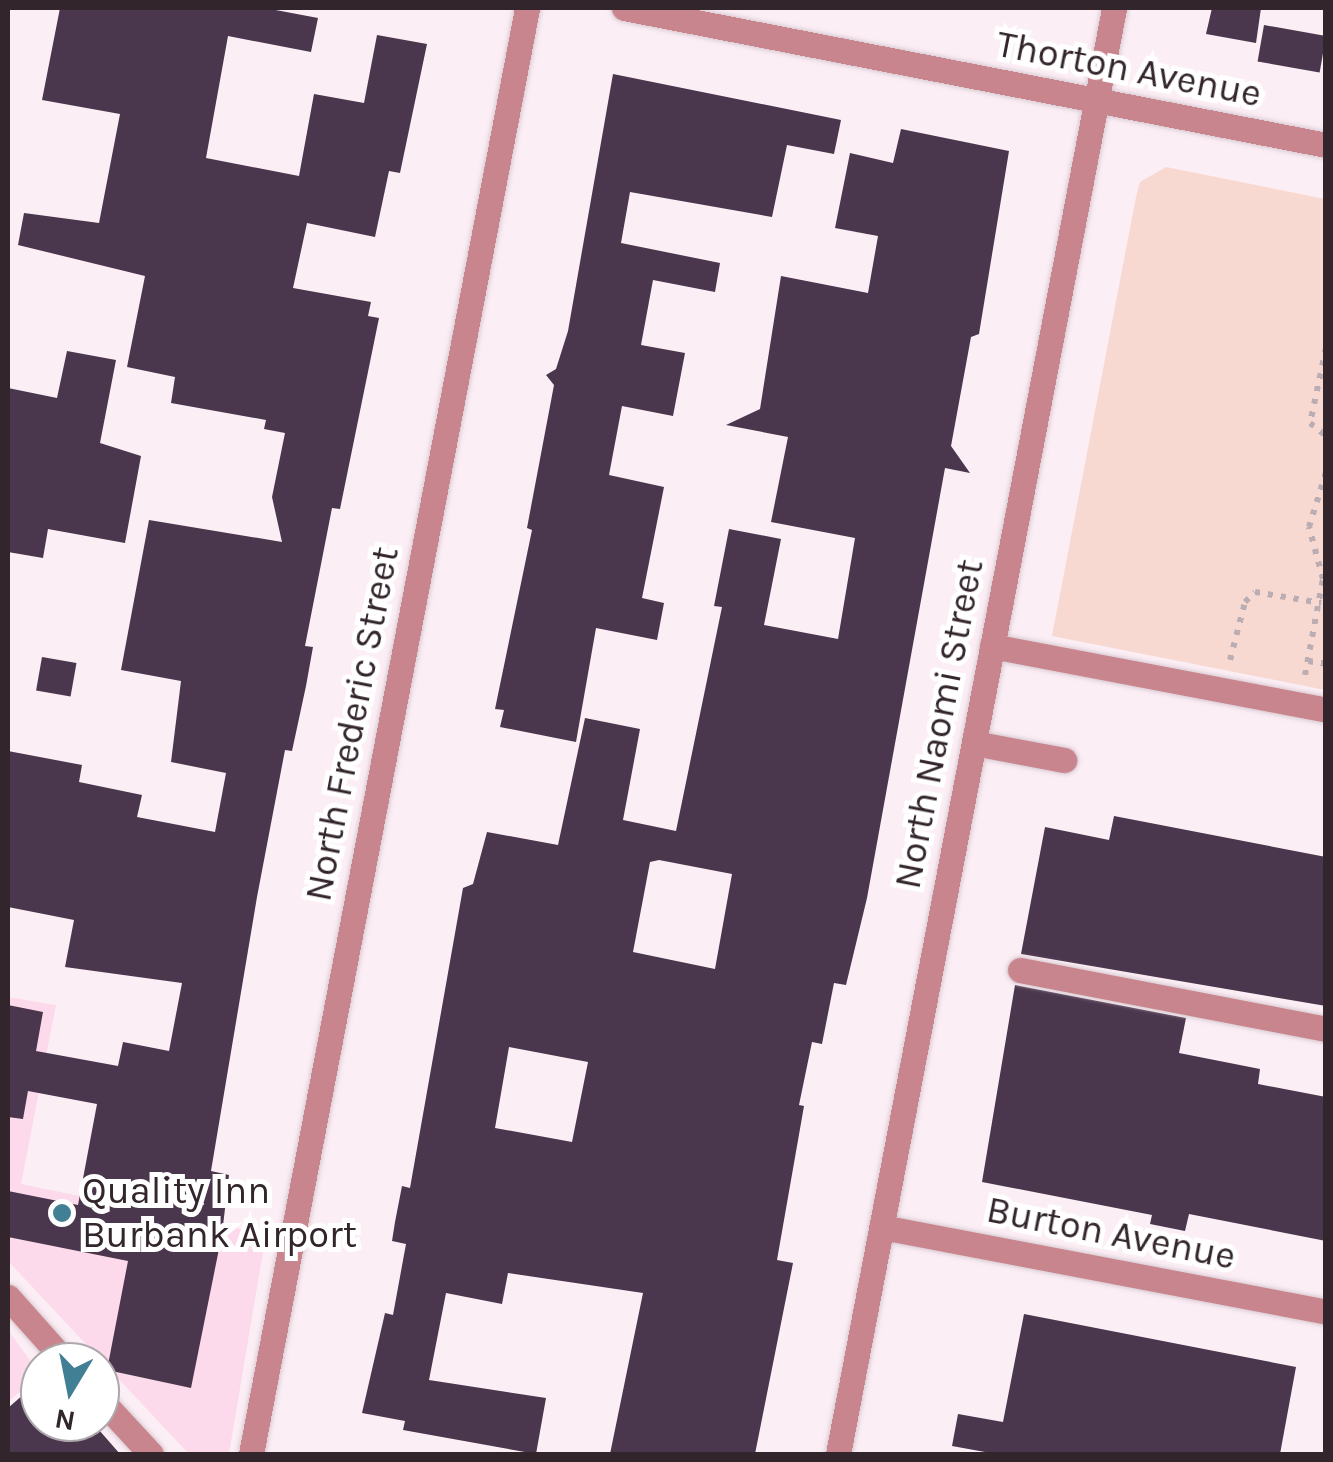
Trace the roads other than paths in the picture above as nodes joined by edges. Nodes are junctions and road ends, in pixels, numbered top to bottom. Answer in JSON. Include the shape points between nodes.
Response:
{"nodes":[{"id":1,"x":528,"y":8,"type":"edge"},
{"id":2,"x":624,"y":8,"type":"edge"},
{"id":3,"x":1114,"y":8,"type":"edge"},
{"id":4,"x":1096,"y":100,"type":"junction"},
{"id":5,"x":1326,"y":145,"type":"edge"},
{"id":6,"x":992,"y":646,"type":"junction"},
{"id":7,"x":1326,"y":710,"type":"edge"},
{"id":8,"x":974,"y":742,"type":"junction"},
{"id":9,"x":1064,"y":760,"type":"dead end"},
{"id":10,"x":1020,"y":970,"type":"dead end"},
{"id":11,"x":1326,"y":1029,"type":"edge"},
{"id":12,"x":882,"y":1227,"type":"junction"},
{"id":13,"x":8,"y":1296,"type":"edge"},
{"id":14,"x":1326,"y":1312,"type":"edge"},
{"id":15,"x":48,"y":1342,"type":"edge"},
{"id":16,"x":120,"y":1421,"type":"edge"},
{"id":17,"x":151,"y":1454,"type":"edge"},
{"id":18,"x":250,"y":1454,"type":"edge"},
{"id":19,"x":838,"y":1454,"type":"edge"}],
"edges":[{"from":1,"to":18,"type":"street","name":"North Frederic Street"},
{"from":2,"to":4,"type":"street","name":"Thorton Avenue"},
{"from":3,"to":4,"type":"street","name":"North Naomi Street"},
{"from":4,"to":5,"type":"street","name":"Thorton Avenue"},
{"from":4,"to":6,"type":"street","name":"North Naomi Street"},
{"from":6,"to":7,"type":"street"},
{"from":6,"to":8,"type":"street","name":"North Naomi Street"},
{"from":8,"to":9,"type":"street"},
{"from":8,"to":12,"type":"street","name":"North Naomi Street"},
{"from":10,"to":11,"type":"street"},
{"from":12,"to":14,"type":"street","name":"Burton Avenue"},
{"from":12,"to":19,"type":"street","name":"North Naomi Street"},
{"from":13,"to":15,"type":"street"},
{"from":16,"to":17,"type":"street"}]}
